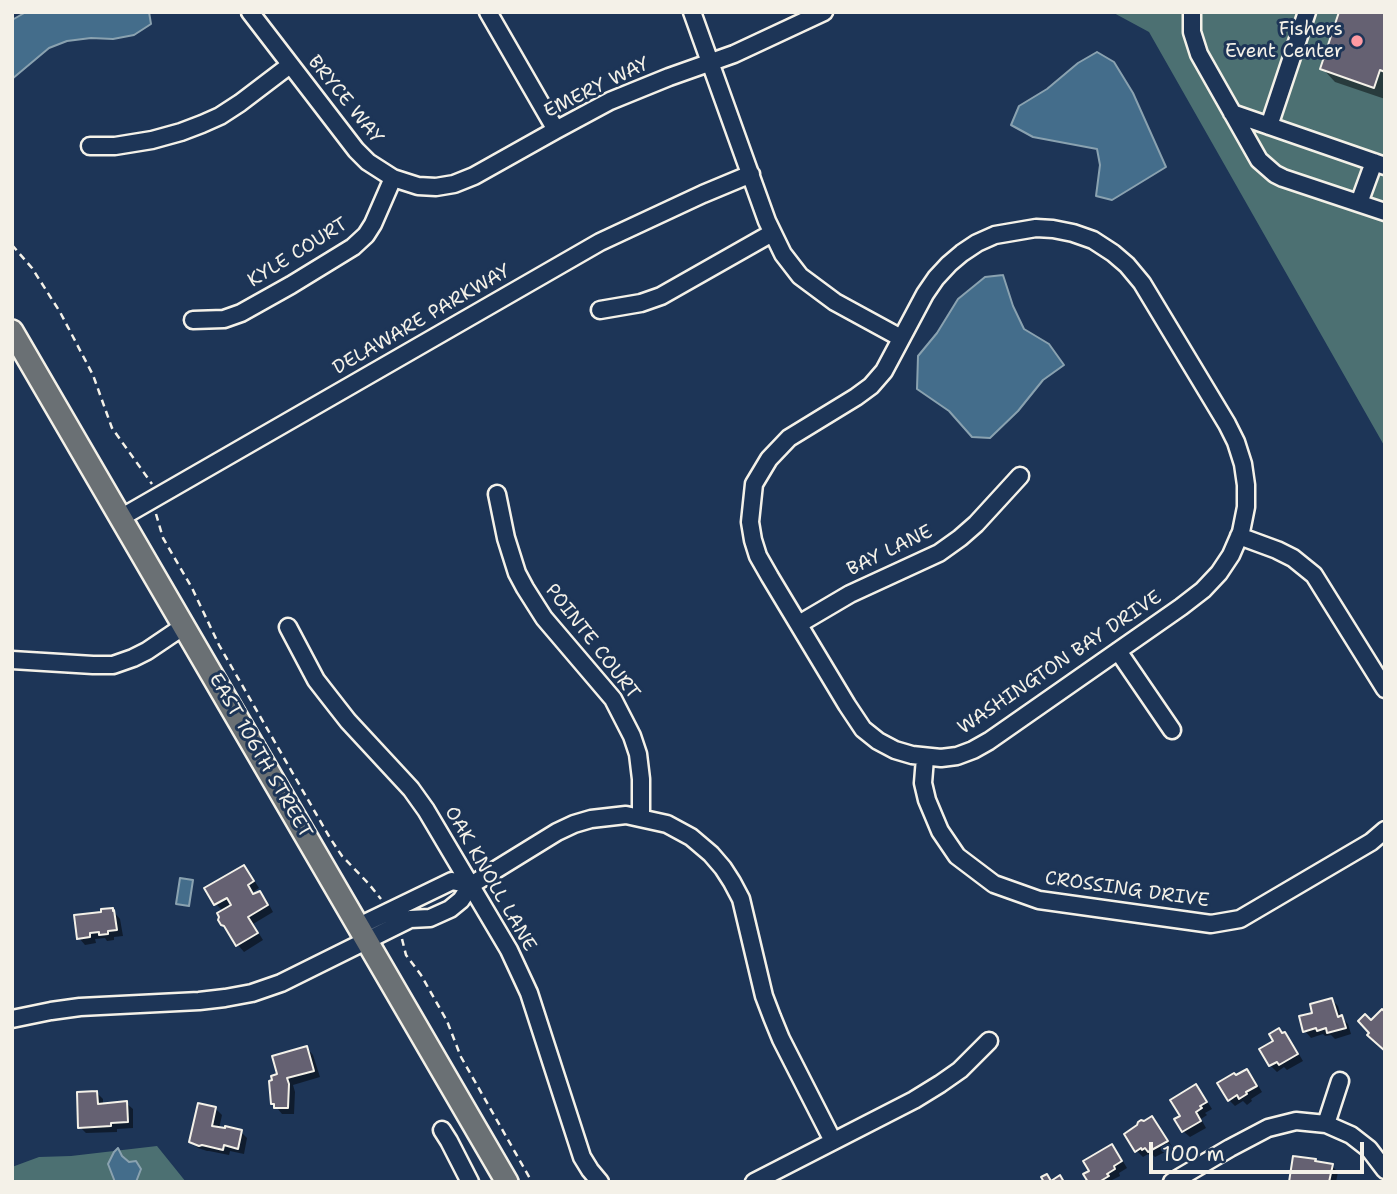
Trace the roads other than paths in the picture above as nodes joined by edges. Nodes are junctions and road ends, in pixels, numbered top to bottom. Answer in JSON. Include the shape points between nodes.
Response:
{"nodes":[{"id":1,"x":250,"y":12,"type":"edge"},
{"id":2,"x":488,"y":12,"type":"edge"},
{"id":3,"x":692,"y":12,"type":"edge"},
{"id":4,"x":824,"y":12,"type":"edge"},
{"id":5,"x":1192,"y":12,"type":"edge"},
{"id":6,"x":1307,"y":12,"type":"edge"},
{"id":7,"x":711,"y":62,"type":"junction"},
{"id":8,"x":290,"y":65,"type":"junction"},
{"id":9,"x":1232,"y":113,"type":"junction"},
{"id":10,"x":1269,"y":126,"type":"junction"},
{"id":11,"x":556,"y":130,"type":"junction"},
{"id":12,"x":90,"y":146,"type":"dead end"},
{"id":13,"x":506,"y":159,"type":"joint"},
{"id":14,"x":1379,"y":164,"type":"edge"},
{"id":15,"x":751,"y":174,"type":"junction"},
{"id":16,"x":393,"y":178,"type":"junction"},
{"id":17,"x":1359,"y":203,"type":"junction"},
{"id":18,"x":1385,"y":212,"type":"edge"},
{"id":19,"x":772,"y":233,"type":"junction"},
{"id":20,"x":600,"y":310,"type":"dead end"},
{"id":21,"x":193,"y":320,"type":"dead end"},
{"id":22,"x":12,"y":331,"type":"edge"},
{"id":23,"x":901,"y":338,"type":"junction"},
{"id":24,"x":1020,"y":476,"type":"dead end"},
{"id":25,"x":497,"y":494,"type":"dead end"},
{"id":26,"x":122,"y":517,"type":"junction"},
{"id":27,"x":1239,"y":536,"type":"junction"},
{"id":28,"x":799,"y":624,"type":"junction"},
{"id":29,"x":184,"y":626,"type":"junction"},
{"id":30,"x":288,"y":627,"type":"dead end"},
{"id":31,"x":1118,"y":651,"type":"junction"},
{"id":32,"x":12,"y":660,"type":"edge"},
{"id":33,"x":1385,"y":689,"type":"edge"},
{"id":34,"x":1172,"y":730,"type":"dead end"},
{"id":35,"x":925,"y":758,"type":"junction"},
{"id":36,"x":641,"y":818,"type":"junction"},
{"id":37,"x":1385,"y":830,"type":"edge"},
{"id":38,"x":471,"y":885,"type":"junction"},
{"id":39,"x":392,"y":919,"type":"junction"},
{"id":40,"x":363,"y":933,"type":"junction"},
{"id":41,"x":12,"y":1019,"type":"edge"},
{"id":42,"x":989,"y":1041,"type":"dead end"},
{"id":43,"x":1340,"y":1081,"type":"dead end"},
{"id":44,"x":1326,"y":1124,"type":"junction"},
{"id":45,"x":442,"y":1130,"type":"dead end"},
{"id":46,"x":833,"y":1141,"type":"junction"},
{"id":47,"x":1385,"y":1170,"type":"edge"},
{"id":48,"x":470,"y":1182,"type":"edge"},
{"id":49,"x":507,"y":1182,"type":"edge"},
{"id":50,"x":600,"y":1182,"type":"edge"},
{"id":51,"x":754,"y":1182,"type":"edge"},
{"id":52,"x":1172,"y":1182,"type":"edge"}],
"edges":[{"from":1,"to":8,"type":"street","name":"BRYCE WAY"},
{"from":2,"to":11,"type":"street"},
{"from":3,"to":7,"type":"street"},
{"from":4,"to":7,"type":"street","name":"EMERY WAY"},
{"from":5,"to":9,"type":"street","via":[[1199,54]]},
{"from":6,"to":10,"type":"street"},
{"from":7,"to":11,"type":"street","name":"EMERY WAY","via":[[610,101]]},
{"from":7,"to":15,"type":"street"},
{"from":8,"to":12,"type":"street","via":[[202,124],[152,140]]},
{"from":8,"to":16,"type":"street","name":"BRYCE WAY","via":[[356,150]]},
{"from":9,"to":10,"type":"street"},
{"from":9,"to":17,"type":"street","via":[[1259,160],[1275,174]]},
{"from":10,"to":14,"type":"street"},
{"from":11,"to":13,"type":"street","name":"EMERY WAY"},
{"from":13,"to":16,"type":"street","name":"BRYCE WAY","via":[[454,184],[418,186]]},
{"from":14,"to":17,"type":"street"},
{"from":15,"to":19,"type":"street"},
{"from":15,"to":26,"type":"street","name":"DELAWARE PARKWAY","via":[[600,242]]},
{"from":16,"to":21,"type":"street","name":"KYLE COURT","via":[[373,224],[353,247],[240,313]]},
{"from":17,"to":18,"type":"street"},
{"from":19,"to":20,"type":"street","via":[[661,296]]},
{"from":19,"to":23,"type":"street","via":[[800,276],[835,302]]},
{"from":22,"to":26,"type":"main road","name":"EAST 106TH STREET"},
{"from":23,"to":27,"type":"street","name":"WASHINGTON BAY DRIVE","via":[[936,278],[977,243],[1036,228],[1093,240],[1127,265],[1142,284],[1236,442],[1246,485]]},
{"from":23,"to":28,"type":"street","name":"WASHINGTON BAY DRIVE","via":[[871,386],[789,438],[769,458],[754,484],[750,522],[758,556]]},
{"from":24,"to":28,"type":"street","name":"BAY LANE","via":[[960,538]]},
{"from":25,"to":36,"type":"street","name":"POINTE COURT","via":[[506,538],[525,589],[613,699],[628,727],[638,754]]},
{"from":26,"to":29,"type":"main road","name":"EAST 106TH STREET"},
{"from":27,"to":31,"type":"street","name":"WASHINGTON BAY DRIVE","via":[[1219,573],[1203,590]]},
{"from":27,"to":33,"type":"street","via":[[1293,558],[1314,575]]},
{"from":28,"to":35,"type":"street","name":"WASHINGTON BAY DRIVE","via":[[863,729],[895,750]]},
{"from":29,"to":32,"type":"street","via":[[147,651],[113,664]]},
{"from":29,"to":40,"type":"main road","name":"EAST 106TH STREET"},
{"from":30,"to":38,"type":"street","name":"OAK KNOLL LANE","via":[[330,698],[411,789]]},
{"from":31,"to":34,"type":"street"},
{"from":31,"to":35,"type":"street","name":"WASHINGTON BAY DRIVE","via":[[973,750]]},
{"from":35,"to":37,"type":"street","name":"CROSSING DRIVE","via":[[927,800],[952,849],[994,884],[1039,900],[1211,925],[1240,919]]},
{"from":36,"to":38,"type":"street","via":[[626,815],[574,824]]},
{"from":36,"to":46,"type":"street","via":[[667,824],[691,837],[732,882],[741,898],[772,1017]]},
{"from":38,"to":39,"type":"street","via":[[452,881]]},
{"from":38,"to":39,"type":"street","via":[[450,909],[430,918]]},
{"from":38,"to":50,"type":"street","name":"OAK KNOLL LANE","via":[[529,993],[582,1157]]},
{"from":39,"to":40,"type":"street"},
{"from":40,"to":41,"type":"street","via":[[281,983],[252,993],[200,1001],[80,1007]]},
{"from":40,"to":49,"type":"main road","name":"EAST 106TH STREET"},
{"from":42,"to":46,"type":"street","via":[[940,1084]]},
{"from":43,"to":44,"type":"street"},
{"from":44,"to":47,"type":"street","via":[[1360,1141]]},
{"from":44,"to":52,"type":"street","via":[[1296,1121],[1271,1126]]},
{"from":45,"to":48,"type":"street"},
{"from":46,"to":51,"type":"street"}]}
